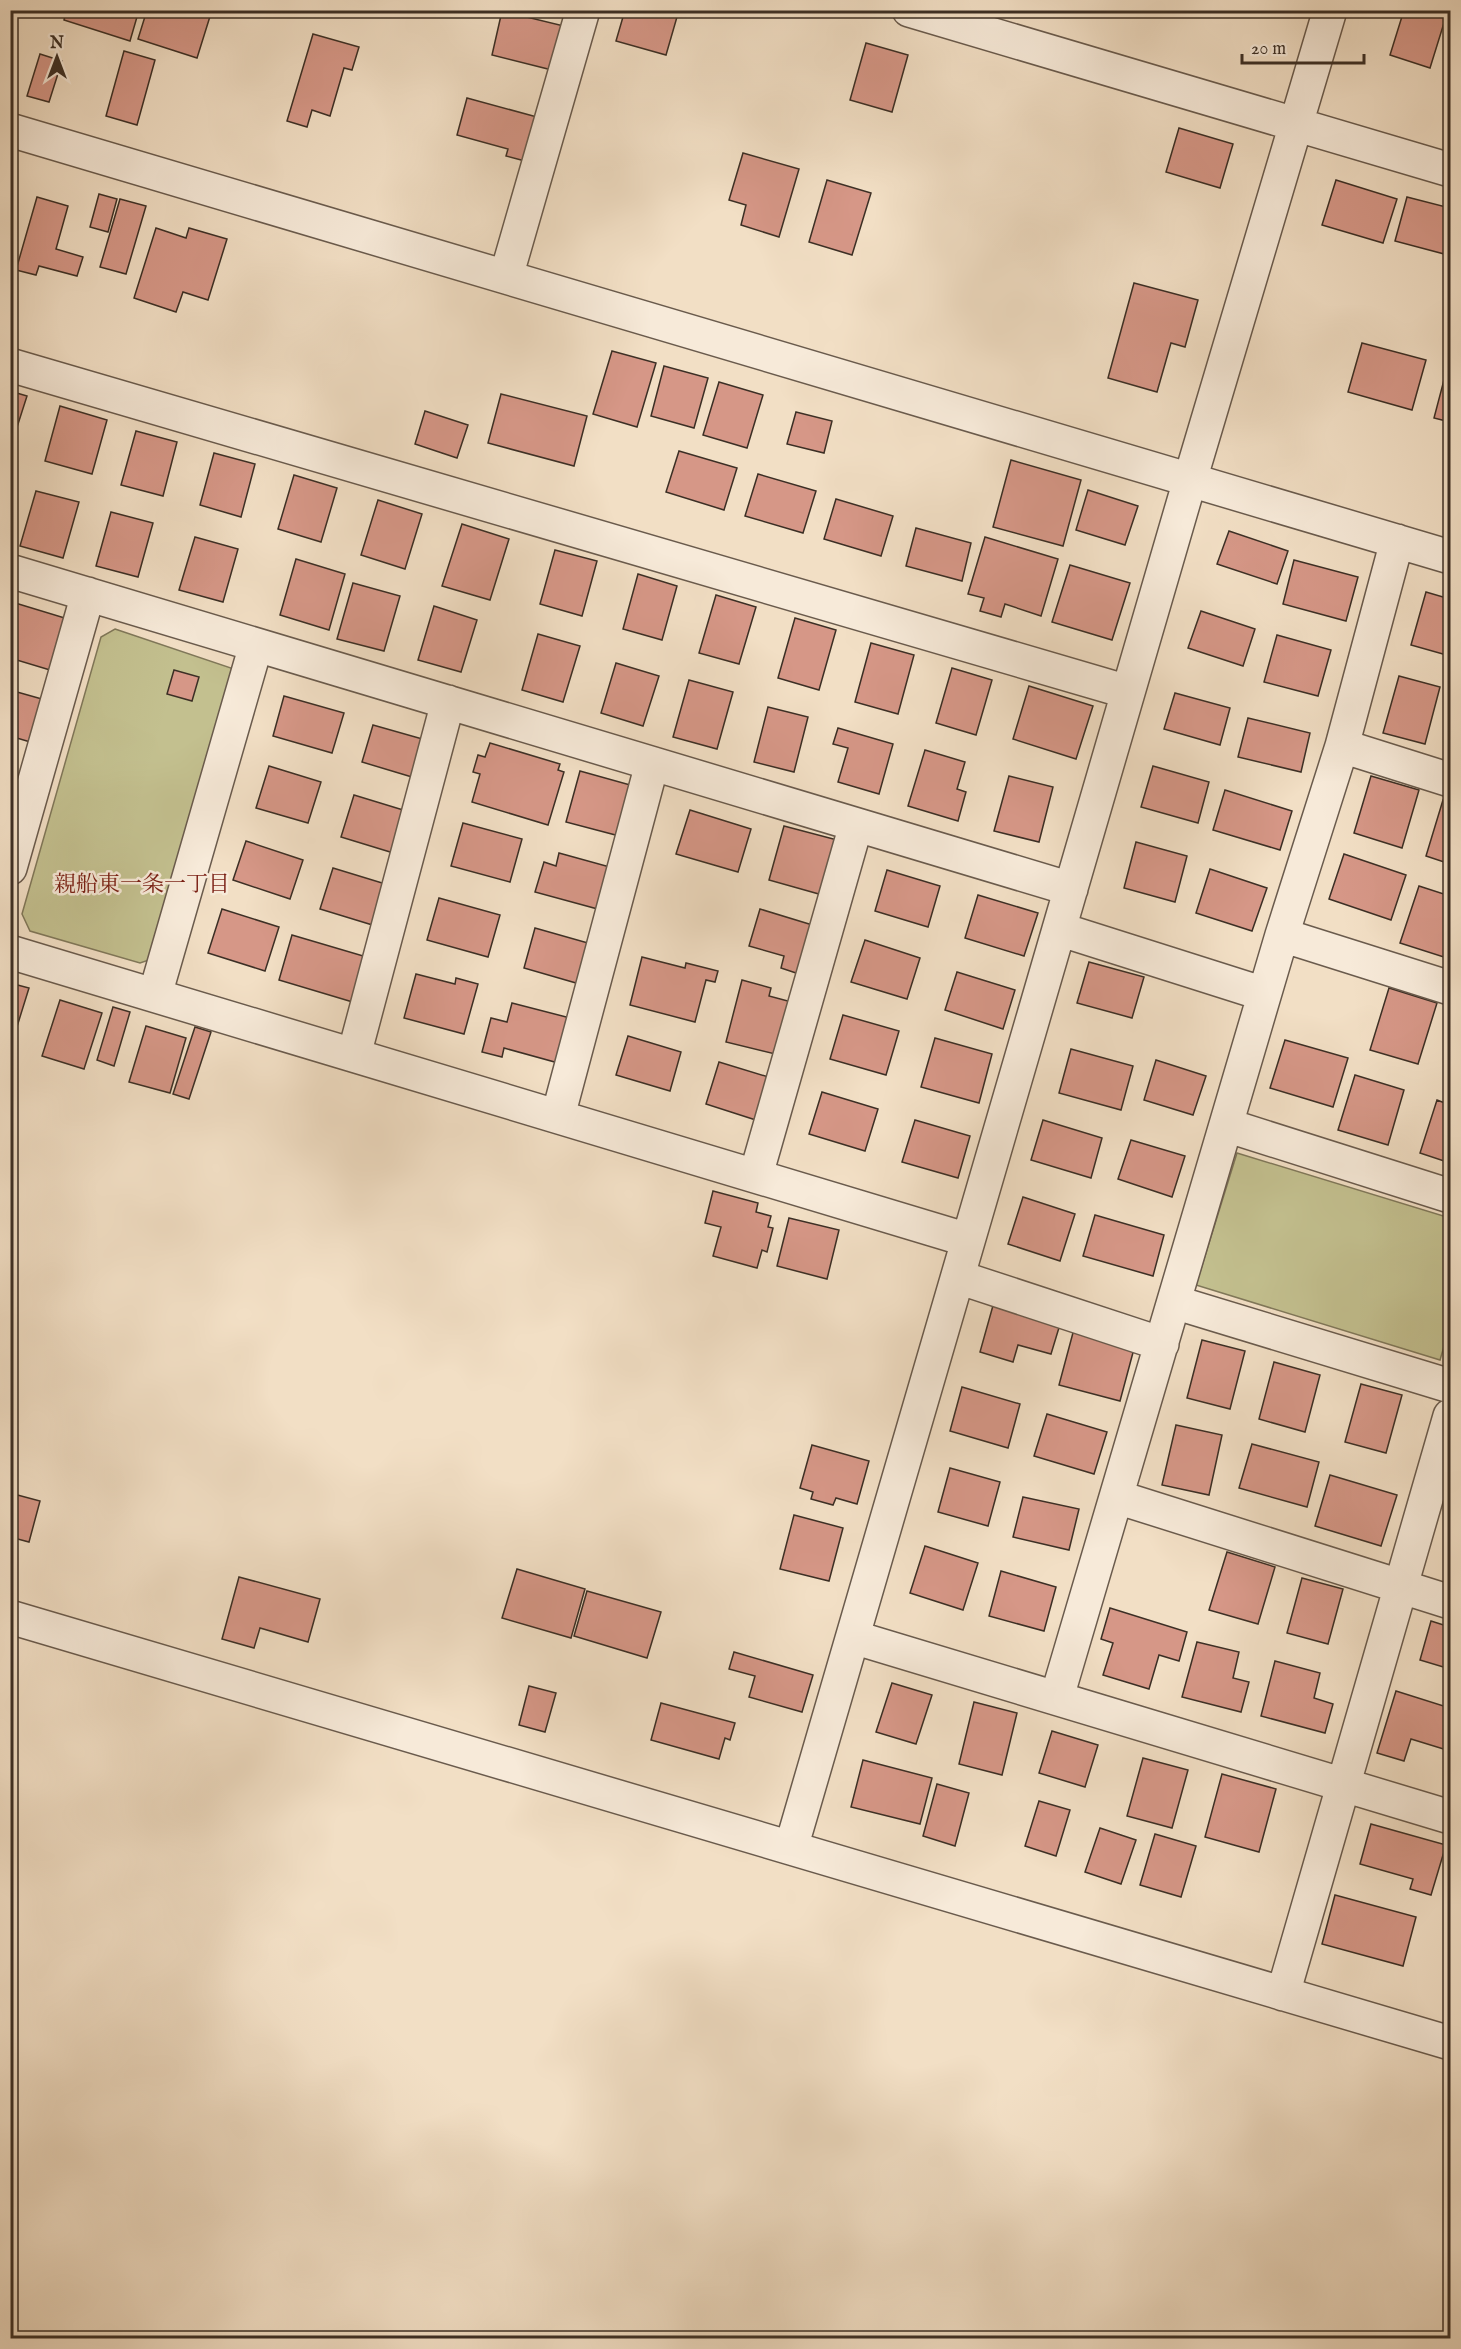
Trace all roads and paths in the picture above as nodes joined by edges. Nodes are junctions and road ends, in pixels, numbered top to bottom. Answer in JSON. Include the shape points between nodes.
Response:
{"nodes":[{"id":1,"x":583,"y":10,"type":"edge"},
{"id":2,"x":909,"y":10,"type":"edge"},
{"id":3,"x":1330,"y":10,"type":"edge"},
{"id":4,"x":1295,"y":125,"type":"junction"},
{"id":5,"x":10,"y":130,"type":"edge"},
{"id":6,"x":1450,"y":170,"type":"edge"},
{"id":7,"x":506,"y":277,"type":"junction"},
{"id":8,"x":10,"y":364,"type":"edge"},
{"id":9,"x":1190,"y":480,"type":"junction"},
{"id":10,"x":1398,"y":541,"type":"junction"},
{"id":11,"x":1450,"y":557,"type":"edge"},
{"id":12,"x":10,"y":571,"type":"edge"},
{"id":13,"x":88,"y":594,"type":"junction"},
{"id":14,"x":256,"y":645,"type":"junction"},
{"id":15,"x":1128,"y":692,"type":"junction"},
{"id":16,"x":448,"y":702,"type":"junction"},
{"id":17,"x":1342,"y":746,"type":"junction"},
{"id":18,"x":652,"y":764,"type":"junction"},
{"id":19,"x":1450,"y":780,"type":"edge"},
{"id":20,"x":856,"y":825,"type":"junction"},
{"id":21,"x":10,"y":868,"type":"edge"},
{"id":22,"x":1071,"y":889,"type":"junction"},
{"id":23,"x":1059,"y":929,"type":"junction"},
{"id":24,"x":1282,"y":935,"type":"junction"},
{"id":25,"x":10,"y":952,"type":"edge"},
{"id":26,"x":1450,"y":988,"type":"edge"},
{"id":27,"x":1264,"y":994,"type":"junction"},
{"id":28,"x":155,"y":995,"type":"junction"},
{"id":29,"x":354,"y":1055,"type":"junction"},
{"id":30,"x":558,"y":1116,"type":"junction"},
{"id":31,"x":1226,"y":1125,"type":"junction"},
{"id":32,"x":756,"y":1175,"type":"junction"},
{"id":33,"x":1450,"y":1196,"type":"edge"},
{"id":34,"x":968,"y":1240,"type":"junction"},
{"id":35,"x":958,"y":1277,"type":"junction"},
{"id":36,"x":1174,"y":1302,"type":"junction"},
{"id":37,"x":1162,"y":1344,"type":"junction"},
{"id":38,"x":1450,"y":1386,"type":"edge"},
{"id":39,"x":1450,"y":1416,"type":"edge"},
{"id":40,"x":1117,"y":1497,"type":"junction"},
{"id":41,"x":1401,"y":1586,"type":"junction"},
{"id":42,"x":1450,"y":1602,"type":"edge"},
{"id":43,"x":10,"y":1617,"type":"edge"},
{"id":44,"x":852,"y":1637,"type":"junction"},
{"id":45,"x":1057,"y":1697,"type":"junction"},
{"id":46,"x":1343,"y":1786,"type":"junction"},
{"id":47,"x":1450,"y":1817,"type":"edge"},
{"id":48,"x":791,"y":1848,"type":"junction"},
{"id":49,"x":1283,"y":1994,"type":"junction"},
{"id":50,"x":1450,"y":2043,"type":"edge"}],
"edges":[{"from":1,"to":7,"type":"street"},
{"from":2,"to":4,"type":"street"},
{"from":3,"to":4,"type":"street"},
{"from":4,"to":6,"type":"street"},
{"from":4,"to":9,"type":"street"},
{"from":5,"to":7,"type":"street"},
{"from":7,"to":9,"type":"street"},
{"from":8,"to":15,"type":"street"},
{"from":9,"to":10,"type":"street"},
{"from":9,"to":15,"type":"street"},
{"from":10,"to":11,"type":"street"},
{"from":10,"to":17,"type":"street"},
{"from":12,"to":13,"type":"street"},
{"from":13,"to":14,"type":"street"},
{"from":13,"to":21,"type":"street"},
{"from":14,"to":16,"type":"street"},
{"from":14,"to":28,"type":"street"},
{"from":15,"to":22,"type":"street"},
{"from":16,"to":18,"type":"street"},
{"from":16,"to":29,"type":"street"},
{"from":17,"to":19,"type":"street"},
{"from":17,"to":24,"type":"street"},
{"from":18,"to":20,"type":"street"},
{"from":18,"to":30,"type":"street"},
{"from":20,"to":22,"type":"street"},
{"from":20,"to":32,"type":"street"},
{"from":22,"to":23,"type":"street"},
{"from":23,"to":27,"type":"street"},
{"from":23,"to":34,"type":"street"},
{"from":24,"to":26,"type":"street"},
{"from":24,"to":27,"type":"street"},
{"from":25,"to":28,"type":"street"},
{"from":27,"to":31,"type":"street"},
{"from":28,"to":29,"type":"street"},
{"from":29,"to":30,"type":"street"},
{"from":30,"to":32,"type":"street"},
{"from":31,"to":33,"type":"street"},
{"from":31,"to":36,"type":"street"},
{"from":32,"to":34,"type":"street"},
{"from":34,"to":35,"type":"street"},
{"from":35,"to":37,"type":"street"},
{"from":35,"to":44,"type":"street"},
{"from":36,"to":37,"type":"street"},
{"from":36,"to":38,"type":"street"},
{"from":37,"to":40,"type":"street"},
{"from":39,"to":41,"type":"street"},
{"from":40,"to":41,"type":"street"},
{"from":40,"to":45,"type":"street"},
{"from":41,"to":42,"type":"street"},
{"from":41,"to":46,"type":"street"},
{"from":43,"to":48,"type":"street"},
{"from":44,"to":45,"type":"street"},
{"from":44,"to":48,"type":"street"},
{"from":45,"to":46,"type":"street"},
{"from":46,"to":47,"type":"street"},
{"from":46,"to":49,"type":"street"},
{"from":48,"to":49,"type":"street"},
{"from":49,"to":50,"type":"street"}]}
